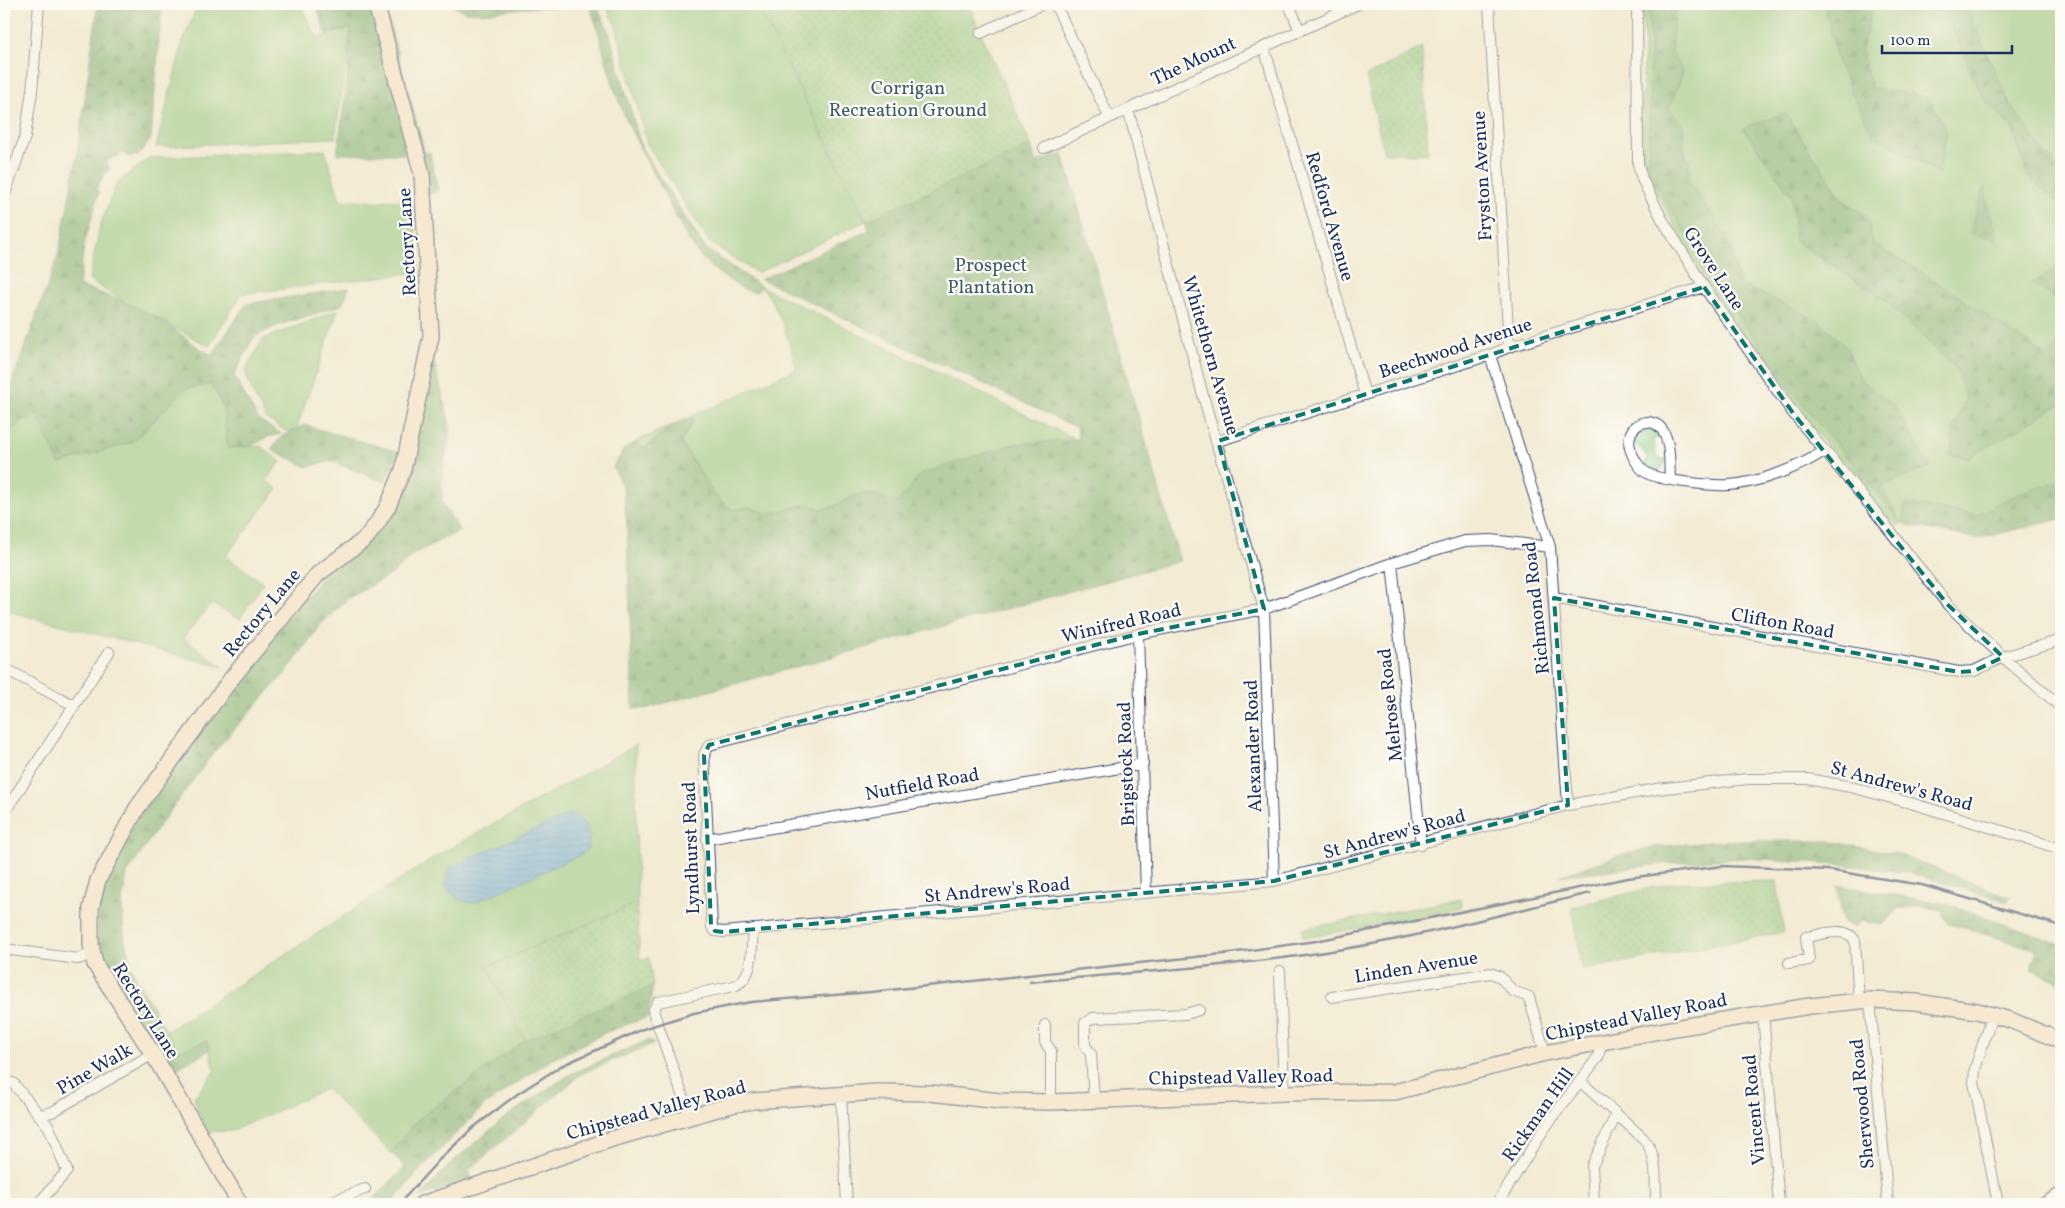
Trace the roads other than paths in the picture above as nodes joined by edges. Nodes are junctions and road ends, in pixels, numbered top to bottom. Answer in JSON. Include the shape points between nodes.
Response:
{"nodes":[{"id":1,"x":39,"y":4,"type":"edge"},
{"id":2,"x":376,"y":4,"type":"edge"},
{"id":3,"x":1042,"y":4,"type":"edge"},
{"id":4,"x":1055,"y":4,"type":"edge"},
{"id":5,"x":1290,"y":4,"type":"edge"},
{"id":6,"x":1358,"y":4,"type":"edge"},
{"id":7,"x":1489,"y":4,"type":"edge"},
{"id":8,"x":1637,"y":4,"type":"edge"},
{"id":9,"x":1300,"y":29,"type":"junction"},
{"id":10,"x":981,"y":33,"type":"dead end"},
{"id":11,"x":1264,"y":47,"type":"junction"},
{"id":12,"x":1128,"y":109,"type":"junction"},
{"id":13,"x":1109,"y":116,"type":"junction"},
{"id":14,"x":1044,"y":148,"type":"dead end"},
{"id":15,"x":4,"y":197,"type":"edge"},
{"id":16,"x":1704,"y":288,"type":"junction"},
{"id":17,"x":1509,"y":347,"type":"junction"},
{"id":18,"x":1490,"y":356,"type":"junction"},
{"id":19,"x":1365,"y":395,"type":"junction"},
{"id":20,"x":1218,"y":441,"type":"junction"},
{"id":21,"x":1825,"y":450,"type":"junction"},
{"id":22,"x":1670,"y":480,"type":"junction"},
{"id":23,"x":1550,"y":547,"type":"junction"},
{"id":24,"x":1392,"y":562,"type":"junction"},
{"id":25,"x":1554,"y":598,"type":"junction"},
{"id":26,"x":1264,"y":609,"type":"junction"},
{"id":27,"x":1138,"y":634,"type":"junction"},
{"id":28,"x":2061,"y":640,"type":"edge"},
{"id":29,"x":109,"y":652,"type":"dead end"},
{"id":30,"x":2003,"y":658,"type":"junction"},
{"id":31,"x":4,"y":668,"type":"edge"},
{"id":32,"x":74,"y":705,"type":"junction"},
{"id":33,"x":2061,"y":707,"type":"edge"},
{"id":34,"x":704,"y":754,"type":"joint"},
{"id":35,"x":1143,"y":764,"type":"junction"},
{"id":36,"x":1568,"y":805,"type":"junction"},
{"id":37,"x":4,"y":813,"type":"edge"},
{"id":38,"x":707,"y":839,"type":"junction"},
{"id":39,"x":1421,"y":844,"type":"junction"},
{"id":40,"x":2061,"y":849,"type":"edge"},
{"id":41,"x":1274,"y":881,"type":"junction"},
{"id":42,"x":1146,"y":893,"type":"junction"},
{"id":43,"x":753,"y":929,"type":"junction"},
{"id":44,"x":724,"y":932,"type":"joint"},
{"id":45,"x":4,"y":949,"type":"edge"},
{"id":46,"x":92,"y":954,"type":"junction"},
{"id":47,"x":1789,"y":963,"type":"dead end"},
{"id":48,"x":1280,"y":971,"type":"dead end"},
{"id":49,"x":1332,"y":996,"type":"dead end"},
{"id":50,"x":1864,"y":1001,"type":"junction"},
{"id":51,"x":1199,"y":1010,"type":"dead end"},
{"id":52,"x":1763,"y":1014,"type":"junction"},
{"id":53,"x":1992,"y":1015,"type":"junction"},
{"id":54,"x":1045,"y":1025,"type":"dead end"},
{"id":55,"x":2061,"y":1041,"type":"edge"},
{"id":56,"x":1598,"y":1043,"type":"junction"},
{"id":57,"x":1545,"y":1053,"type":"junction"},
{"id":58,"x":153,"y":1054,"type":"junction"},
{"id":59,"x":4,"y":1082,"type":"edge"},
{"id":60,"x":1581,"y":1082,"type":"junction"},
{"id":61,"x":1284,"y":1093,"type":"junction"},
{"id":62,"x":841,"y":1094,"type":"junction"},
{"id":63,"x":1094,"y":1100,"type":"junction"},
{"id":64,"x":1051,"y":1102,"type":"junction"},
{"id":65,"x":52,"y":1112,"type":"junction"},
{"id":66,"x":1616,"y":1114,"type":"junction"},
{"id":67,"x":39,"y":1115,"type":"junction"},
{"id":68,"x":690,"y":1116,"type":"junction"},
{"id":69,"x":49,"y":1127,"type":"junction"},
{"id":70,"x":365,"y":1189,"type":"dead end"},
{"id":71,"x":2061,"y":1194,"type":"edge"},
{"id":72,"x":38,"y":1204,"type":"edge"},
{"id":73,"x":240,"y":1204,"type":"edge"},
{"id":74,"x":327,"y":1204,"type":"edge"},
{"id":75,"x":424,"y":1204,"type":"edge"},
{"id":76,"x":847,"y":1204,"type":"edge"},
{"id":77,"x":1497,"y":1204,"type":"edge"},
{"id":78,"x":1594,"y":1204,"type":"edge"},
{"id":79,"x":1656,"y":1204,"type":"edge"},
{"id":80,"x":1779,"y":1204,"type":"edge"},
{"id":81,"x":1888,"y":1204,"type":"edge"},
{"id":82,"x":1998,"y":1204,"type":"edge"},
{"id":83,"x":2044,"y":1204,"type":"edge"}],
"edges":[{"from":1,"to":15,"type":"street","via":[[32,91],[24,137]]},
{"from":2,"to":46,"type":"main road","name":"Rectory Lane","via":[[422,174],[431,336],[403,470],[376,525],[365,539],[318,574],[231,680],[138,808],[116,844],[95,890],[91,917]]},
{"from":3,"to":10,"type":"street"},
{"from":4,"to":13,"type":"street"},
{"from":5,"to":9,"type":"street"},
{"from":6,"to":9,"type":"street","name":"The Mount"},
{"from":7,"to":17,"type":"street","name":"Fryston Avenue"},
{"from":8,"to":16,"type":"street","name":"Grove Lane","via":[[1638,164],[1662,219]]},
{"from":9,"to":11,"type":"street","name":"The Mount"},
{"from":11,"to":12,"type":"street","name":"The Mount"},
{"from":11,"to":19,"type":"street","name":"Redford Avenue"},
{"from":12,"to":13,"type":"street","name":"The Mount"},
{"from":12,"to":20,"type":"street","name":"Whitethorn Avenue","via":[[1202,392]]},
{"from":13,"to":14,"type":"street","name":"The Mount"},
{"from":16,"to":17,"type":"street","name":"Beechwood Avenue"},
{"from":16,"to":21,"type":"street","name":"Grove Lane","via":[[1763,372]]},
{"from":17,"to":18,"type":"street","name":"Beechwood Avenue"},
{"from":18,"to":19,"type":"street","name":"Beechwood Avenue"},
{"from":18,"to":23,"type":"street","name":"Richmond Road"},
{"from":19,"to":20,"type":"street","name":"Beechwood Avenue"},
{"from":20,"to":26,"type":"street","name":"Whitethorn Avenue"},
{"from":21,"to":22,"type":"street","via":[[1802,465],[1729,485]]},
{"from":21,"to":30,"type":"street","name":"Grove Lane","via":[[1948,605]]},
{"from":22,"to":22,"type":"street","via":[[1647,473],[1636,463],[1628,438],[1631,430],[1640,423],[1652,423],[1662,430],[1668,447]]},
{"from":23,"to":24,"type":"street","name":"Winifred Road","via":[[1465,540]]},
{"from":23,"to":25,"type":"street","name":"Richmond Road"},
{"from":24,"to":26,"type":"street","name":"Winifred Road"},
{"from":24,"to":39,"type":"street","name":"Melrose Road"},
{"from":25,"to":30,"type":"street","name":"Clifton Road","via":[[1959,672],[1974,671]]},
{"from":25,"to":36,"type":"street","name":"Richmond Road"},
{"from":26,"to":27,"type":"street","name":"Winifred Road"},
{"from":26,"to":41,"type":"street","name":"Alexander Road"},
{"from":27,"to":34,"type":"street","name":"Winifred Road","via":[[713,743],[706,747]]},
{"from":27,"to":35,"type":"street","name":"Brigstock Road"},
{"from":28,"to":30,"type":"street","name":"Clifton Road"},
{"from":29,"to":32,"type":"street"},
{"from":30,"to":33,"type":"street","name":"Grove Lane"},
{"from":31,"to":32,"type":"street"},
{"from":32,"to":37,"type":"street"},
{"from":34,"to":38,"type":"street","name":"Lyndhurst Road"},
{"from":35,"to":38,"type":"street","name":"Nutfield Road"},
{"from":35,"to":42,"type":"street","name":"Brigstock Road"},
{"from":36,"to":39,"type":"street","name":"St Andrew's Road"},
{"from":36,"to":40,"type":"street","name":"St Andrew's Road","via":[[1746,778],[1808,780],[1872,792]]},
{"from":38,"to":44,"type":"street","name":"Lyndhurst Road","via":[[711,925],[715,931]]},
{"from":39,"to":41,"type":"street","name":"St Andrew's Road"},
{"from":41,"to":42,"type":"street","name":"St Andrew's Road"},
{"from":42,"to":43,"type":"street","name":"St Andrew's Road"},
{"from":43,"to":44,"type":"street","name":"St Andrew's Road"},
{"from":43,"to":68,"type":"street","via":[[749,969],[742,982],[658,1002],[654,1006],[653,1011]]},
{"from":45,"to":46,"type":"street","via":[[78,959]]},
{"from":46,"to":58,"type":"main road","name":"Rectory Lane","via":[[100,974]]},
{"from":47,"to":50,"type":"street","name":"Sherwood Road","via":[[1809,960],[1806,936],[1850,934],[1855,941]]},
{"from":48,"to":61,"type":"street"},
{"from":49,"to":57,"type":"street","name":"Linden Avenue","via":[[1491,973],[1500,977],[1513,991],[1529,997]]},
{"from":50,"to":52,"type":"main road","name":"Chipstead Valley Road"},
{"from":50,"to":53,"type":"main road","name":"Chipstead Valley Road","via":[[1916,1002]]},
{"from":50,"to":81,"type":"street","name":"Sherwood Road"},
{"from":51,"to":63,"type":"street","via":[[1186,1014],[1093,1018],[1084,1023],[1085,1045],[1091,1054]]},
{"from":52,"to":56,"type":"main road","name":"Chipstead Valley Road"},
{"from":52,"to":80,"type":"street","name":"Vincent Road"},
{"from":53,"to":55,"type":"main road","name":"Chipstead Valley Road"},
{"from":53,"to":82,"type":"street","via":[[1974,1082]]},
{"from":54,"to":64,"type":"street","via":[[1045,1042],[1051,1051]]},
{"from":56,"to":57,"type":"main road","name":"Chipstead Valley Road"},
{"from":56,"to":60,"type":"street","name":"Rickman Hill","via":[[1598,1057]]},
{"from":57,"to":61,"type":"main road","name":"Chipstead Valley Road","via":[[1395,1092]]},
{"from":58,"to":65,"type":"street","name":"Pine Walk"},
{"from":58,"to":73,"type":"main road","name":"Rectory Lane"},
{"from":59,"to":67,"type":"street","via":[[13,1084]]},
{"from":60,"to":66,"type":"street"},
{"from":60,"to":77,"type":"street","name":"Rickman Hill","via":[[1544,1129]]},
{"from":61,"to":63,"type":"main road","name":"Chipstead Valley Road"},
{"from":62,"to":64,"type":"main road","name":"Chipstead Valley Road","via":[[930,1093],[1000,1101]]},
{"from":62,"to":68,"type":"main road","name":"Chipstead Valley Road","via":[[748,1102]]},
{"from":62,"to":76,"type":"street"},
{"from":63,"to":64,"type":"main road","name":"Chipstead Valley Road"},
{"from":65,"to":67,"type":"street","name":"Pine Walk"},
{"from":65,"to":69,"type":"street","name":"Pine Walk"},
{"from":66,"to":78,"type":"street","via":[[1592,1166]]},
{"from":66,"to":79,"type":"street","via":[[1651,1149]]},
{"from":67,"to":69,"type":"street"},
{"from":68,"to":75,"type":"main road","name":"Chipstead Valley Road","via":[[598,1143]]},
{"from":69,"to":72,"type":"street","via":[[67,1171]]},
{"from":70,"to":74,"type":"street"},
{"from":71,"to":83,"type":"street"}]}
